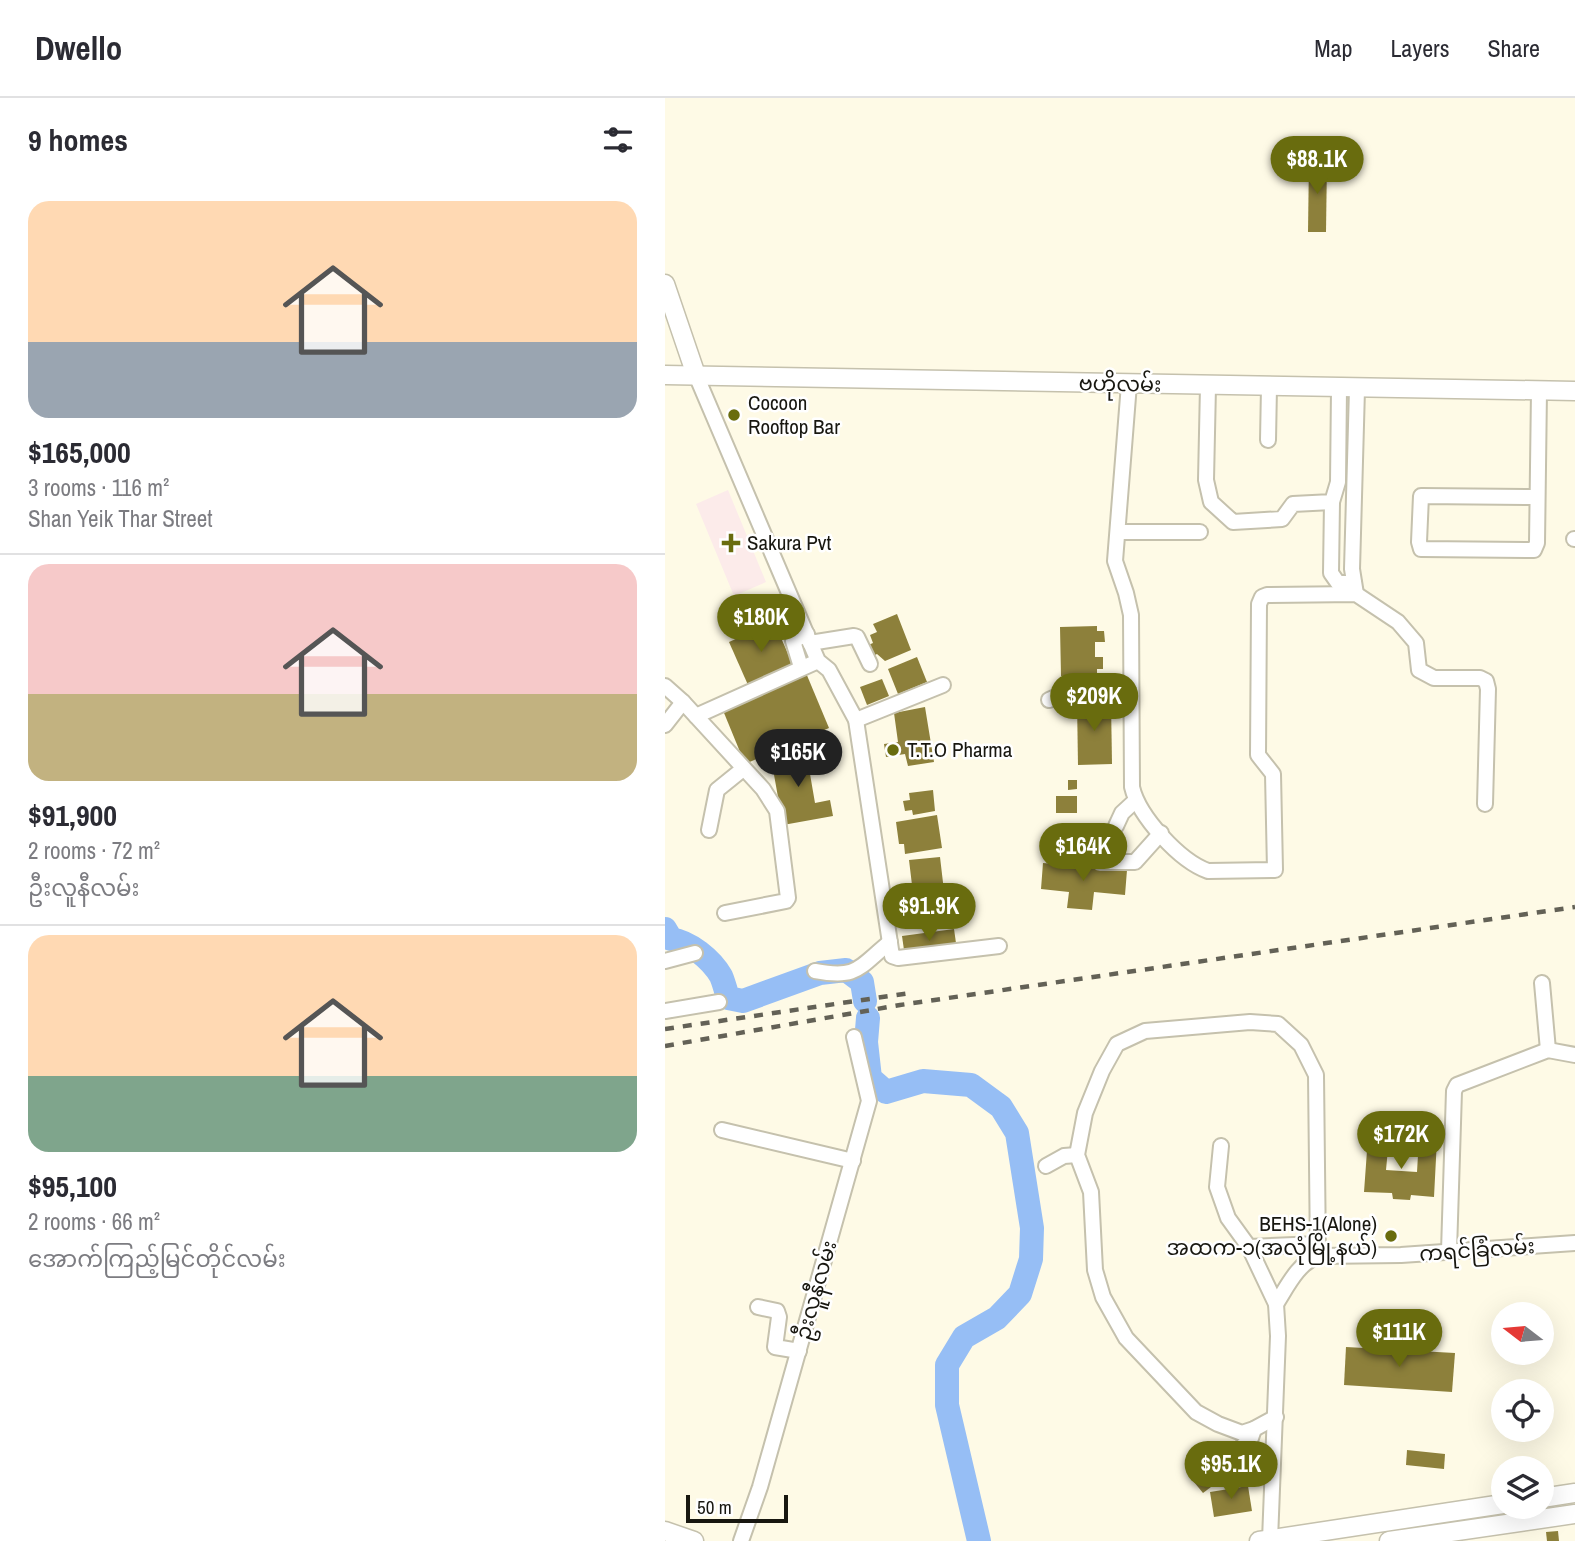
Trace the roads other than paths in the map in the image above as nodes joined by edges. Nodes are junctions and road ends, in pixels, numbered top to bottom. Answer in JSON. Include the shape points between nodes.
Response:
{"nodes":[{"id":1,"x":665,"y":284,"type":"edge"},
{"id":2,"x":665,"y":375,"type":"edge"},
{"id":3,"x":696,"y":375,"type":"junction"},
{"id":4,"x":1129,"y":384,"type":"junction"},
{"id":5,"x":1208,"y":386,"type":"junction"},
{"id":6,"x":1269,"y":387,"type":"junction"},
{"id":7,"x":1348,"y":389,"type":"junction"},
{"id":8,"x":1539,"y":391,"type":"junction"},
{"id":9,"x":1575,"y":391,"type":"edge"},
{"id":10,"x":1268,"y":440,"type":"dead end"},
{"id":11,"x":1537,"y":497,"type":"junction"},
{"id":12,"x":1332,"y":502,"type":"junction"},
{"id":13,"x":1118,"y":532,"type":"junction"},
{"id":14,"x":1200,"y":532,"type":"dead end"},
{"id":15,"x":1355,"y":589,"type":"junction"},
{"id":16,"x":809,"y":639,"type":"junction"},
{"id":17,"x":818,"y":661,"type":"junction"},
{"id":18,"x":870,"y":664,"type":"dead end"},
{"id":19,"x":801,"y":667,"type":"junction"},
{"id":20,"x":1130,"y":684,"type":"junction"},
{"id":21,"x":943,"y":685,"type":"dead end"},
{"id":22,"x":665,"y":686,"type":"edge"},
{"id":23,"x":1049,"y":700,"type":"dead end"},
{"id":24,"x":683,"y":702,"type":"junction"},
{"id":25,"x":697,"y":716,"type":"junction"},
{"id":26,"x":856,"y":720,"type":"junction"},
{"id":27,"x":665,"y":725,"type":"edge"},
{"id":28,"x":743,"y":769,"type":"junction"},
{"id":29,"x":1135,"y":801,"type":"junction"},
{"id":30,"x":1485,"y":804,"type":"dead end"},
{"id":31,"x":1116,"y":826,"type":"dead end"},
{"id":32,"x":709,"y":830,"type":"dead end"},
{"id":33,"x":1161,"y":834,"type":"junction"},
{"id":34,"x":1100,"y":862,"type":"dead end"},
{"id":35,"x":725,"y":913,"type":"dead end"},
{"id":36,"x":890,"y":942,"type":"junction"},
{"id":37,"x":999,"y":946,"type":"dead end"},
{"id":38,"x":695,"y":953,"type":"dead end"},
{"id":39,"x":665,"y":961,"type":"edge"},
{"id":40,"x":815,"y":971,"type":"dead end"},
{"id":41,"x":1542,"y":983,"type":"dead end"},
{"id":42,"x":719,"y":1002,"type":"dead end"},
{"id":43,"x":665,"y":1011,"type":"edge"},
{"id":44,"x":854,"y":1037,"type":"dead end"},
{"id":45,"x":1548,"y":1050,"type":"junction"},
{"id":46,"x":1575,"y":1055,"type":"edge"},
{"id":47,"x":722,"y":1130,"type":"dead end"},
{"id":48,"x":1221,"y":1146,"type":"dead end"},
{"id":49,"x":1077,"y":1155,"type":"junction"},
{"id":50,"x":853,"y":1161,"type":"junction"},
{"id":51,"x":1047,"y":1166,"type":"dead end"},
{"id":52,"x":1575,"y":1243,"type":"edge"},
{"id":53,"x":1249,"y":1247,"type":"junction"},
{"id":54,"x":1318,"y":1250,"type":"junction"},
{"id":55,"x":1449,"y":1251,"type":"junction"},
{"id":56,"x":1276,"y":1304,"type":"junction"},
{"id":57,"x":758,"y":1307,"type":"dead end"},
{"id":58,"x":799,"y":1351,"type":"junction"},
{"id":59,"x":1276,"y":1417,"type":"junction"},
{"id":60,"x":1254,"y":1429,"type":"junction"},
{"id":61,"x":1226,"y":1462,"type":"dead end"},
{"id":62,"x":1575,"y":1493,"type":"edge"},
{"id":63,"x":1554,"y":1496,"type":"edge"},
{"id":64,"x":1491,"y":1506,"type":"edge"},
{"id":65,"x":1575,"y":1514,"type":"edge"},
{"id":66,"x":665,"y":1531,"type":"edge"},
{"id":67,"x":1322,"y":1537,"type":"edge"},
{"id":68,"x":1264,"y":1540,"type":"edge"},
{"id":69,"x":694,"y":1541,"type":"edge"},
{"id":70,"x":741,"y":1541,"type":"edge"},
{"id":71,"x":1389,"y":1541,"type":"edge"}],
"edges":[{"from":1,"to":3,"type":"main road"},
{"from":2,"to":3,"type":"main road","name":"ဗဟိုလမ်း"},
{"from":3,"to":4,"type":"main road","name":"ဗဟိုလမ်း"},
{"from":3,"to":16,"type":"street"},
{"from":4,"to":5,"type":"main road","name":"ဗဟိုလမ်း"},
{"from":4,"to":13,"type":"street"},
{"from":5,"to":6,"type":"main road","name":"ဗဟိုလမ်း"},
{"from":5,"to":12,"type":"street","via":[[1206,480],[1211,502],[1233,522],[1282,519],[1293,504]]},
{"from":6,"to":7,"type":"main road","name":"ဗဟိုလမ်း"},
{"from":6,"to":10,"type":"street"},
{"from":7,"to":8,"type":"main road","name":"ဗဟိုလမ်း"},
{"from":7,"to":12,"type":"street"},
{"from":7,"to":15,"type":"street"},
{"from":8,"to":9,"type":"main road","name":"ဗဟိုလမ်း"},
{"from":8,"to":11,"type":"street"},
{"from":11,"to":11,"type":"street","via":[[1534,550],[1421,549],[1421,496]]},
{"from":12,"to":15,"type":"street","via":[[1331,573],[1338,583]]},
{"from":13,"to":14,"type":"street"},
{"from":13,"to":20,"type":"street","via":[[1115,561],[1131,615]]},
{"from":15,"to":30,"type":"street","via":[[1398,622],[1416,643],[1419,670],[1434,678],[1486,681]]},
{"from":15,"to":33,"type":"street","via":[[1268,594],[1259,604],[1258,755],[1273,774],[1275,870],[1208,871],[1191,863]]},
{"from":16,"to":17,"type":"street"},
{"from":16,"to":18,"type":"street","via":[[857,637]]},
{"from":16,"to":19,"type":"street","via":[[793,641]]},
{"from":17,"to":19,"type":"street"},
{"from":17,"to":26,"type":"street","via":[[829,670]]},
{"from":19,"to":25,"type":"street"},
{"from":20,"to":23,"type":"street","via":[[1078,687]]},
{"from":20,"to":29,"type":"street"},
{"from":21,"to":26,"type":"street"},
{"from":22,"to":24,"type":"street"},
{"from":24,"to":25,"type":"street"},
{"from":24,"to":27,"type":"street"},
{"from":25,"to":28,"type":"street"},
{"from":26,"to":36,"type":"street"},
{"from":28,"to":32,"type":"street","via":[[717,790]]},
{"from":28,"to":35,"type":"street","via":[[776,811],[789,893],[786,901]]},
{"from":29,"to":31,"type":"street"},
{"from":29,"to":33,"type":"street"},
{"from":33,"to":34,"type":"street","via":[[1135,862]]},
{"from":36,"to":37,"type":"street","via":[[892,956],[898,958]]},
{"from":36,"to":40,"type":"street","via":[[853,973]]},
{"from":38,"to":39,"type":"street"},
{"from":41,"to":45,"type":"street"},
{"from":42,"to":43,"type":"street"},
{"from":44,"to":50,"type":"street","name":"ဦးလူနီလမ်း","via":[[869,1101]]},
{"from":45,"to":46,"type":"street"},
{"from":45,"to":55,"type":"street","via":[[1457,1085],[1454,1091]]},
{"from":47,"to":50,"type":"street"},
{"from":48,"to":53,"type":"street","via":[[1217,1187],[1228,1218]]},
{"from":49,"to":51,"type":"street"},
{"from":49,"to":54,"type":"street","via":[[1086,1113],[1117,1044],[1145,1031],[1279,1024],[1301,1045],[1316,1075]]},
{"from":49,"to":60,"type":"street","via":[[1091,1192],[1095,1270],[1103,1297],[1126,1338],[1196,1412],[1242,1433]]},
{"from":50,"to":58,"type":"street","name":"ဦးလူနီလမ်း"},
{"from":52,"to":55,"type":"street","name":"ကရင်ခြံလမ်း"},
{"from":53,"to":54,"type":"street","name":"ကရင်ခြံလမ်း"},
{"from":53,"to":56,"type":"street"},
{"from":54,"to":55,"type":"street","name":"ကရင်ခြံလမ်း","via":[[1401,1255]]},
{"from":54,"to":56,"type":"street"},
{"from":56,"to":59,"type":"street"},
{"from":57,"to":58,"type":"street","via":[[776,1311],[779,1317],[775,1347]]},
{"from":58,"to":70,"type":"street","name":"ဦးလူနီလမ်း"},
{"from":59,"to":60,"type":"street"},
{"from":59,"to":68,"type":"street"},
{"from":60,"to":61,"type":"street","via":[[1251,1438]]},
{"from":62,"to":63,"type":"main road"},
{"from":64,"to":67,"type":"main road"},
{"from":65,"to":71,"type":"main road"},
{"from":66,"to":69,"type":"main road"},
{"from":67,"to":68,"type":"main road"}]}
